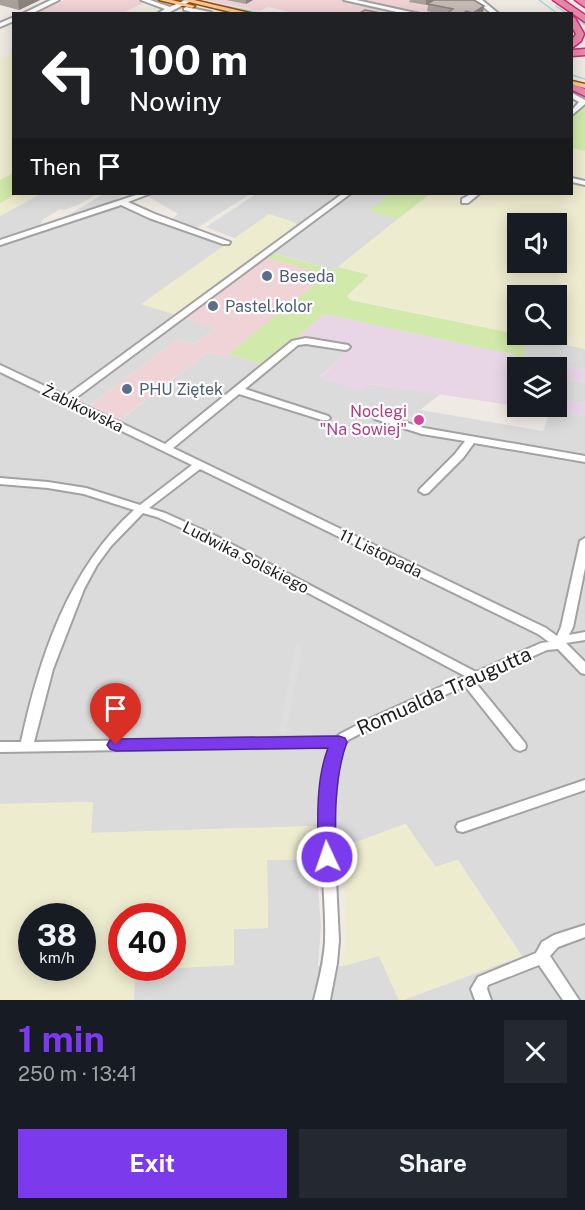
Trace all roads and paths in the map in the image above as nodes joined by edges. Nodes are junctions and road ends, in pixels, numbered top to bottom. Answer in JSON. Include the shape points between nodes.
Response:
{"nodes":[{"id":1,"x":56,"y":0,"type":"edge"},
{"id":2,"x":144,"y":0,"type":"edge"},
{"id":3,"x":162,"y":0,"type":"edge"},
{"id":4,"x":347,"y":0,"type":"edge"},
{"id":5,"x":478,"y":0,"type":"edge"},
{"id":6,"x":566,"y":0,"type":"edge"},
{"id":7,"x":579,"y":0,"type":"edge"},
{"id":8,"x":553,"y":2,"type":"edge"},
{"id":9,"x":186,"y":3,"type":"edge"},
{"id":10,"x":585,"y":4,"type":"edge"},
{"id":11,"x":170,"y":9,"type":"junction"},
{"id":12,"x":29,"y":12,"type":"edge"},
{"id":13,"x":164,"y":12,"type":"edge"},
{"id":14,"x":206,"y":12,"type":"edge"},
{"id":15,"x":220,"y":12,"type":"edge"},
{"id":16,"x":239,"y":12,"type":"edge"},
{"id":17,"x":407,"y":12,"type":"edge"},
{"id":18,"x":493,"y":12,"type":"edge"},
{"id":19,"x":572,"y":12,"type":"edge"},
{"id":20,"x":585,"y":13,"type":"edge"},
{"id":21,"x":573,"y":22,"type":"edge"},
{"id":22,"x":573,"y":44,"type":"edge"},
{"id":23,"x":573,"y":83,"type":"edge"},
{"id":24,"x":585,"y":93,"type":"edge"},
{"id":25,"x":573,"y":96,"type":"edge"},
{"id":26,"x":573,"y":112,"type":"edge"},
{"id":27,"x":142,"y":195,"type":"edge"},
{"id":28,"x":345,"y":195,"type":"edge"},
{"id":29,"x":474,"y":195,"type":"edge"},
{"id":30,"x":121,"y":201,"type":"junction"},
{"id":31,"x":465,"y":201,"type":"dead end"},
{"id":32,"x":226,"y":242,"type":"dead end"},
{"id":33,"x":0,"y":243,"type":"edge"},
{"id":34,"x":345,"y":348,"type":"dead end"},
{"id":35,"x":0,"y":368,"type":"edge"},
{"id":36,"x":238,"y":390,"type":"junction"},
{"id":37,"x":67,"y":400,"type":"junction"},
{"id":38,"x":378,"y":417,"type":"dead end"},
{"id":39,"x":325,"y":418,"type":"dead end"},
{"id":40,"x":471,"y":440,"type":"junction"},
{"id":41,"x":166,"y":449,"type":"junction"},
{"id":42,"x":585,"y":459,"type":"edge"},
{"id":43,"x":200,"y":465,"type":"junction"},
{"id":44,"x":0,"y":481,"type":"edge"},
{"id":45,"x":424,"y":491,"type":"dead end"},
{"id":46,"x":142,"y":508,"type":"junction"},
{"id":47,"x":585,"y":540,"type":"edge"},
{"id":48,"x":585,"y":636,"type":"edge"},
{"id":49,"x":561,"y":642,"type":"junction"},
{"id":50,"x":585,"y":670,"type":"edge"},
{"id":51,"x":472,"y":679,"type":"junction"},
{"id":52,"x":339,"y":742,"type":"junction"},
{"id":53,"x":27,"y":746,"type":"junction"},
{"id":54,"x":520,"y":746,"type":"dead end"},
{"id":55,"x":0,"y":747,"type":"edge"},
{"id":56,"x":585,"y":785,"type":"edge"},
{"id":57,"x":464,"y":827,"type":"dead end"},
{"id":58,"x":585,"y":931,"type":"edge"},
{"id":59,"x":542,"y":957,"type":"junction"},
{"id":60,"x":322,"y":1000,"type":"edge"},
{"id":61,"x":483,"y":1000,"type":"edge"},
{"id":62,"x":571,"y":1000,"type":"edge"}],
"edges":[{"from":1,"to":12,"type":"street"},
{"from":2,"to":11,"type":"street"},
{"from":3,"to":9,"type":"main road"},
{"from":4,"to":17,"type":"street"},
{"from":5,"to":18,"type":"street"},
{"from":6,"to":20,"type":"highway"},
{"from":7,"to":10,"type":"highway"},
{"from":8,"to":19,"type":"highway"},
{"from":9,"to":11,"type":"street"},
{"from":9,"to":14,"type":"street"},
{"from":9,"to":15,"type":"main road"},
{"from":9,"to":16,"type":"main road"},
{"from":11,"to":13,"type":"street"},
{"from":21,"to":22,"type":"highway","via":[[580,34]]},
{"from":23,"to":24,"type":"highway"},
{"from":25,"to":26,"type":"street","via":[[583,103]]},
{"from":27,"to":30,"type":"street"},
{"from":28,"to":37,"type":"street"},
{"from":29,"to":31,"type":"street"},
{"from":30,"to":32,"type":"street"},
{"from":30,"to":33,"type":"street"},
{"from":34,"to":36,"type":"street","via":[[298,342]]},
{"from":35,"to":37,"type":"street","name":"Żabikowska"},
{"from":36,"to":39,"type":"street"},
{"from":36,"to":41,"type":"street"},
{"from":37,"to":41,"type":"street","name":"Żabikowska"},
{"from":38,"to":40,"type":"street","via":[[414,429]]},
{"from":40,"to":42,"type":"street"},
{"from":40,"to":45,"type":"street"},
{"from":41,"to":43,"type":"street","name":"11 Listopada"},
{"from":43,"to":46,"type":"street"},
{"from":43,"to":49,"type":"street","name":"11 Listopada"},
{"from":44,"to":46,"type":"street","name":"Ludwika Solskiego","via":[[71,488]]},
{"from":46,"to":51,"type":"street","name":"Ludwika Solskiego","via":[[212,538]]},
{"from":46,"to":53,"type":"street","via":[[101,551],[79,586],[37,697]]},
{"from":47,"to":49,"type":"street"},
{"from":48,"to":49,"type":"street","name":"Romualda Traugutta"},
{"from":49,"to":50,"type":"street","name":"11 Listopada"},
{"from":49,"to":51,"type":"street","name":"Romualda Traugutta"},
{"from":51,"to":52,"type":"street","name":"Romualda Traugutta","via":[[358,729]]},
{"from":51,"to":54,"type":"street"},
{"from":52,"to":53,"type":"street"},
{"from":52,"to":60,"type":"street","name":"Romualda Traugutta","via":[[326,812],[332,940]]},
{"from":53,"to":55,"type":"street"},
{"from":56,"to":57,"type":"street"},
{"from":58,"to":59,"type":"street","via":[[548,945]]},
{"from":59,"to":61,"type":"street","via":[[483,981],[479,989]]},
{"from":59,"to":62,"type":"street"}]}
